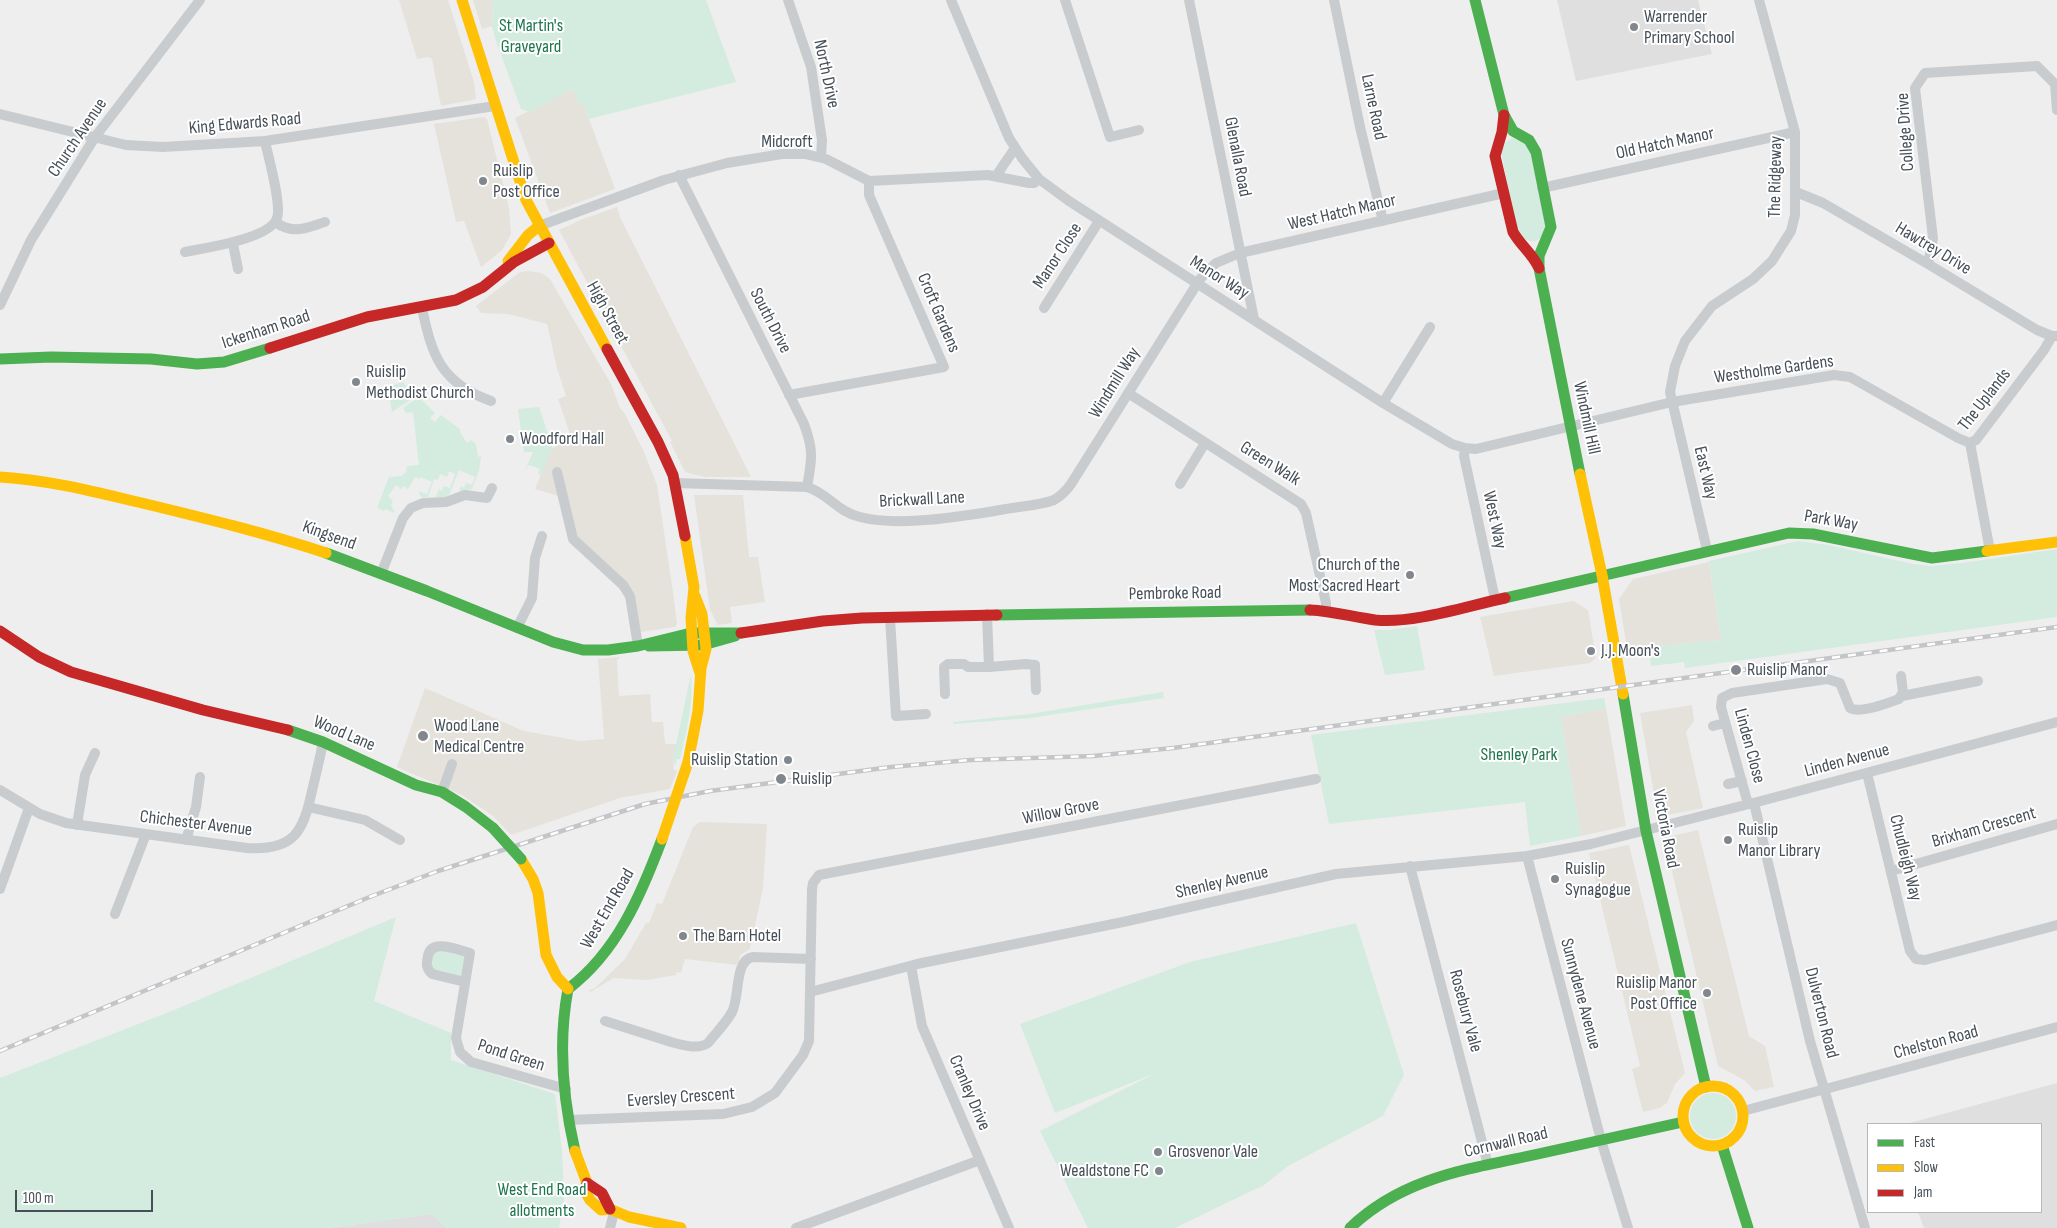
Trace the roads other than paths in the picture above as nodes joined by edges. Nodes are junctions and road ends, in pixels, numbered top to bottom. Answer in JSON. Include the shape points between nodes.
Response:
{"nodes":[{"id":1,"x":200,"y":0,"type":"edge"},
{"id":2,"x":462,"y":0,"type":"edge"},
{"id":3,"x":788,"y":0,"type":"edge"},
{"id":4,"x":951,"y":0,"type":"edge"},
{"id":5,"x":1065,"y":0,"type":"edge"},
{"id":6,"x":1189,"y":0,"type":"edge"},
{"id":7,"x":1334,"y":0,"type":"edge"},
{"id":8,"x":1475,"y":0,"type":"edge"},
{"id":9,"x":1759,"y":0,"type":"edge"},
{"id":10,"x":495,"y":106,"type":"junction"},
{"id":11,"x":2057,"y":110,"type":"edge"},
{"id":12,"x":0,"y":114,"type":"edge"},
{"id":13,"x":1504,"y":115,"type":"junction"},
{"id":14,"x":1139,"y":130,"type":"dead end"},
{"id":15,"x":1795,"y":132,"type":"junction"},
{"id":16,"x":95,"y":138,"type":"junction"},
{"id":17,"x":265,"y":141,"type":"junction"},
{"id":18,"x":1015,"y":148,"type":"junction"},
{"id":19,"x":821,"y":157,"type":"junction"},
{"id":20,"x":679,"y":175,"type":"junction"},
{"id":21,"x":996,"y":176,"type":"junction"},
{"id":22,"x":1039,"y":179,"type":"junction"},
{"id":23,"x":869,"y":181,"type":"junction"},
{"id":24,"x":1542,"y":188,"type":"junction"},
{"id":25,"x":1796,"y":192,"type":"junction"},
{"id":26,"x":1504,"y":194,"type":"junction"},
{"id":27,"x":1099,"y":221,"type":"junction"},
{"id":28,"x":1383,"y":221,"type":"junction"},
{"id":29,"x":275,"y":222,"type":"junction"},
{"id":30,"x":325,"y":222,"type":"dead end"},
{"id":31,"x":539,"y":226,"type":"junction"},
{"id":32,"x":548,"y":242,"type":"junction"},
{"id":33,"x":233,"y":244,"type":"junction"},
{"id":34,"x":185,"y":252,"type":"dead end"},
{"id":35,"x":1240,"y":252,"type":"junction"},
{"id":36,"x":1928,"y":264,"type":"junction"},
{"id":37,"x":1539,"y":268,"type":"junction"},
{"id":38,"x":238,"y":269,"type":"dead end"},
{"id":39,"x":500,"y":272,"type":"junction"},
{"id":40,"x":1197,"y":283,"type":"junction"},
{"id":41,"x":0,"y":305,"type":"edge"},
{"id":42,"x":422,"y":308,"type":"junction"},
{"id":43,"x":1044,"y":308,"type":"dead end"},
{"id":44,"x":1254,"y":320,"type":"junction"},
{"id":45,"x":1430,"y":327,"type":"dead end"},
{"id":46,"x":2055,"y":336,"type":"edge"},
{"id":47,"x":0,"y":359,"type":"edge"},
{"id":48,"x":1128,"y":393,"type":"junction"},
{"id":49,"x":789,"y":395,"type":"junction"},
{"id":50,"x":491,"y":401,"type":"dead end"},
{"id":51,"x":1672,"y":402,"type":"junction"},
{"id":52,"x":1383,"y":403,"type":"junction"},
{"id":53,"x":1570,"y":427,"type":"junction"},
{"id":54,"x":1205,"y":443,"type":"junction"},
{"id":55,"x":1970,"y":443,"type":"junction"},
{"id":56,"x":1464,"y":448,"type":"junction"},
{"id":57,"x":557,"y":472,"type":"dead end"},
{"id":58,"x":0,"y":477,"type":"edge"},
{"id":59,"x":675,"y":483,"type":"junction"},
{"id":60,"x":1180,"y":484,"type":"dead end"},
{"id":61,"x":808,"y":487,"type":"junction"},
{"id":62,"x":492,"y":488,"type":"dead end"},
{"id":63,"x":1059,"y":497,"type":"joint"},
{"id":64,"x":542,"y":536,"type":"dead end"},
{"id":65,"x":2057,"y":542,"type":"edge"},
{"id":66,"x":1707,"y":550,"type":"junction"},
{"id":67,"x":1990,"y":551,"type":"junction"},
{"id":68,"x":381,"y":574,"type":"junction"},
{"id":69,"x":1602,"y":575,"type":"junction"},
{"id":70,"x":694,"y":588,"type":"junction"},
{"id":71,"x":1495,"y":599,"type":"junction"},
{"id":72,"x":1326,"y":610,"type":"junction"},
{"id":73,"x":987,"y":614,"type":"junction"},
{"id":74,"x":890,"y":618,"type":"junction"},
{"id":75,"x":517,"y":628,"type":"junction"},
{"id":76,"x":0,"y":631,"type":"edge"},
{"id":77,"x":700,"y":638,"type":"junction"},
{"id":78,"x":638,"y":646,"type":"junction"},
{"id":79,"x":988,"y":667,"type":"junction"},
{"id":80,"x":1901,"y":676,"type":"dead end"},
{"id":81,"x":1978,"y":680,"type":"dead end"},
{"id":82,"x":1036,"y":690,"type":"dead end"},
{"id":83,"x":945,"y":694,"type":"dead end"},
{"id":84,"x":1902,"y":696,"type":"junction"},
{"id":85,"x":926,"y":714,"type":"dead end"},
{"id":86,"x":2057,"y":722,"type":"edge"},
{"id":87,"x":1725,"y":723,"type":"junction"},
{"id":88,"x":1713,"y":726,"type":"dead end"},
{"id":89,"x":323,"y":742,"type":"junction"},
{"id":90,"x":96,"y":751,"type":"dead end"},
{"id":91,"x":452,"y":764,"type":"dead end"},
{"id":92,"x":1867,"y":773,"type":"junction"},
{"id":93,"x":200,"y":774,"type":"dead end"},
{"id":94,"x":1316,"y":779,"type":"dead end"},
{"id":95,"x":1742,"y":781,"type":"junction"},
{"id":96,"x":1728,"y":784,"type":"dead end"},
{"id":97,"x":0,"y":790,"type":"edge"},
{"id":98,"x":442,"y":792,"type":"junction"},
{"id":99,"x":1751,"y":803,"type":"junction"},
{"id":100,"x":308,"y":807,"type":"junction"},
{"id":101,"x":29,"y":808,"type":"junction"},
{"id":102,"x":2057,"y":824,"type":"edge"},
{"id":103,"x":77,"y":825,"type":"junction"},
{"id":104,"x":1646,"y":831,"type":"junction"},
{"id":105,"x":146,"y":834,"type":"junction"},
{"id":106,"x":186,"y":840,"type":"junction"},
{"id":107,"x":400,"y":840,"type":"dead end"},
{"id":108,"x":1527,"y":856,"type":"junction"},
{"id":109,"x":1410,"y":866,"type":"junction"},
{"id":110,"x":1891,"y":871,"type":"junction"},
{"id":111,"x":815,"y":879,"type":"joint"},
{"id":112,"x":0,"y":889,"type":"edge"},
{"id":113,"x":114,"y":914,"type":"dead end"},
{"id":114,"x":2057,"y":925,"type":"edge"},
{"id":115,"x":811,"y":959,"type":"junction"},
{"id":116,"x":911,"y":966,"type":"junction"},
{"id":117,"x":465,"y":982,"type":"junction"},
{"id":118,"x":568,"y":989,"type":"junction"},
{"id":119,"x":810,"y":992,"type":"junction"},
{"id":120,"x":605,"y":1020,"type":"dead end"},
{"id":121,"x":2057,"y":1028,"type":"edge"},
{"id":122,"x":1706,"y":1087,"type":"junction"},
{"id":123,"x":566,"y":1089,"type":"junction"},
{"id":124,"x":1824,"y":1091,"type":"junction"},
{"id":125,"x":1743,"y":1111,"type":"junction"},
{"id":126,"x":569,"y":1120,"type":"junction"},
{"id":127,"x":1683,"y":1122,"type":"junction"},
{"id":128,"x":1601,"y":1140,"type":"junction"},
{"id":129,"x":1722,"y":1145,"type":"junction"},
{"id":130,"x":980,"y":1160,"type":"junction"},
{"id":131,"x":1488,"y":1165,"type":"junction"},
{"id":132,"x":612,"y":1210,"type":"junction"},
{"id":133,"x":1355,"y":1226,"type":"edge"},
{"id":134,"x":610,"y":1228,"type":"edge"},
{"id":135,"x":681,"y":1228,"type":"edge"},
{"id":136,"x":796,"y":1228,"type":"edge"},
{"id":137,"x":1009,"y":1228,"type":"edge"},
{"id":138,"x":1628,"y":1228,"type":"edge"},
{"id":139,"x":1748,"y":1228,"type":"edge"},
{"id":140,"x":1866,"y":1228,"type":"edge"}],
"edges":[{"from":1,"to":16,"type":"street","name":"Church Avenue"},
{"from":2,"to":10,"type":"street","name":"High Street"},
{"from":3,"to":19,"type":"street","name":"North Drive","via":[[811,67],[822,140]]},
{"from":4,"to":18,"type":"street","name":"Manor Way"},
{"from":5,"to":14,"type":"street","via":[[1110,137]]},
{"from":6,"to":35,"type":"street","name":"Glenalla Road"},
{"from":7,"to":28,"type":"street","name":"Larne Road"},
{"from":8,"to":13,"type":"street","name":"Windmill Hill"},
{"from":9,"to":15,"type":"street","name":"The Ridgeway"},
{"from":10,"to":17,"type":"street","name":"King Edwards Road"},
{"from":10,"to":31,"type":"street","name":"High Street","via":[[526,200]]},
{"from":11,"to":36,"type":"street","name":"College Drive","via":[[2055,84],[2037,66],[1925,73],[1915,88],[1933,238]]},
{"from":12,"to":16,"type":"street","name":"King Edwards Road"},
{"from":13,"to":24,"type":"street","name":"Windmill Hill","via":[[1514,131],[1533,145]]},
{"from":13,"to":26,"type":"street","name":"Windmill Hill","via":[[1495,156]]},
{"from":15,"to":24,"type":"street","name":"Old Hatch Manor"},
{"from":15,"to":25,"type":"street","name":"The Ridgeway"},
{"from":16,"to":17,"type":"street","name":"King Edwards Road","via":[[126,145],[163,147]]},
{"from":16,"to":41,"type":"street","name":"Church Avenue","via":[[32,240]]},
{"from":17,"to":29,"type":"street","via":[[278,206]]},
{"from":18,"to":21,"type":"street"},
{"from":18,"to":22,"type":"street","name":"Manor Way"},
{"from":19,"to":20,"type":"street","name":"Midcroft","via":[[796,154],[759,157]]},
{"from":19,"to":23,"type":"street","name":"Midcroft"},
{"from":20,"to":31,"type":"street","name":"Midcroft"},
{"from":20,"to":49,"type":"street","name":"South Drive"},
{"from":21,"to":22,"type":"street","name":"Midcroft","via":[[1029,183]]},
{"from":21,"to":23,"type":"street","name":"Midcroft"},
{"from":22,"to":27,"type":"street","name":"Manor Way"},
{"from":23,"to":49,"type":"street","name":"Croft Gardens","via":[[869,195],[944,367]]},
{"from":24,"to":37,"type":"street","name":"Windmill Hill","via":[[1550,227],[1539,256]]},
{"from":25,"to":36,"type":"street","name":"Hawtrey Drive","via":[[1822,203]]},
{"from":25,"to":51,"type":"street","name":"The Ridgeway","via":[[1791,231],[1772,261],[1712,306],[1685,341],[1675,366],[1670,392]]},
{"from":26,"to":28,"type":"street","name":"West Hatch Manor"},
{"from":26,"to":37,"type":"street","name":"Windmill Hill","via":[[1513,232],[1533,255]]},
{"from":27,"to":40,"type":"street","name":"Manor Way"},
{"from":27,"to":43,"type":"street","name":"Manor Close"},
{"from":28,"to":35,"type":"street","name":"West Hatch Manor"},
{"from":29,"to":30,"type":"street","via":[[295,230]]},
{"from":29,"to":33,"type":"street"},
{"from":31,"to":32,"type":"street","name":"High Street"},
{"from":31,"to":39,"type":"street","name":"Ickenham Road"},
{"from":32,"to":39,"type":"street","name":"Ickenham Road"},
{"from":32,"to":59,"type":"street","name":"High Street","via":[[658,442]]},
{"from":33,"to":34,"type":"street"},
{"from":33,"to":38,"type":"street"},
{"from":35,"to":40,"type":"street","name":"West Hatch Manor","via":[[1216,263]]},
{"from":35,"to":44,"type":"street","name":"Glenalla Road"},
{"from":36,"to":46,"type":"street","name":"Hawtrey Drive","via":[[2037,330]]},
{"from":37,"to":53,"type":"street","name":"Windmill Hill"},
{"from":39,"to":42,"type":"street","name":"Ickenham Road","via":[[471,295]]},
{"from":40,"to":44,"type":"street","name":"Manor Way"},
{"from":40,"to":48,"type":"street","name":"Windmill Way"},
{"from":42,"to":47,"type":"street","name":"Ickenham Road","via":[[367,317],[224,362],[197,364],[51,357]]},
{"from":42,"to":50,"type":"street","via":[[431,346],[442,367],[461,386]]},
{"from":44,"to":52,"type":"street","name":"Manor Way"},
{"from":45,"to":52,"type":"street"},
{"from":46,"to":55,"type":"street","name":"The Uplands","via":[[1976,440]]},
{"from":48,"to":54,"type":"street","name":"Green Walk"},
{"from":48,"to":63,"type":"street","name":"Windmill Way","via":[[1071,484]]},
{"from":49,"to":61,"type":"street","name":"South Drive","via":[[812,448]]},
{"from":51,"to":53,"type":"street","name":"Westholme Gardens"},
{"from":51,"to":55,"type":"street","name":"Westholme Gardens","via":[[1834,375],[1850,377]]},
{"from":51,"to":66,"type":"street","name":"East Way"},
{"from":52,"to":56,"type":"street","name":"Manor Way"},
{"from":53,"to":56,"type":"street","name":"Manor Way","via":[[1476,449]]},
{"from":53,"to":69,"type":"street","name":"Windmill Hill"},
{"from":54,"to":60,"type":"street"},
{"from":54,"to":72,"type":"street","name":"Green Walk","via":[[1304,507]]},
{"from":55,"to":67,"type":"street","name":"The Uplands"},
{"from":56,"to":71,"type":"street","name":"West Way"},
{"from":57,"to":78,"type":"street","via":[[572,538],[623,585],[630,596]]},
{"from":58,"to":68,"type":"street","name":"Kingsend","via":[[41,482],[192,514],[292,542]]},
{"from":59,"to":61,"type":"street","name":"Brickwall Lane"},
{"from":59,"to":70,"type":"street","name":"High Street"},
{"from":61,"to":63,"type":"street","name":"Brickwall Lane","via":[[822,493],[843,512],[892,521],[964,515],[1043,503]]},
{"from":62,"to":68,"type":"street","via":[[487,498],[465,495],[411,508],[403,518]]},
{"from":64,"to":75,"type":"street","via":[[535,558],[532,598]]},
{"from":65,"to":67,"type":"street","name":"Park Way"},
{"from":66,"to":67,"type":"street","name":"Park Way","via":[[1800,532],[1932,558]]},
{"from":66,"to":69,"type":"street","name":"Park Way"},
{"from":68,"to":75,"type":"street","name":"Kingsend"},
{"from":69,"to":71,"type":"street","name":"Pembroke Road"},
{"from":69,"to":104,"type":"street","name":"Victoria Road"},
{"from":70,"to":77,"type":"street"},
{"from":70,"to":77,"type":"street","name":"High Street"},
{"from":71,"to":72,"type":"street","name":"Pembroke Road","via":[[1393,620],[1369,619]]},
{"from":72,"to":73,"type":"street","name":"Pembroke Road"},
{"from":73,"to":74,"type":"street","name":"Pembroke Road"},
{"from":73,"to":79,"type":"street"},
{"from":74,"to":77,"type":"street","name":"Pembroke Road","via":[[823,621],[744,633],[722,641]]},
{"from":74,"to":85,"type":"street","via":[[896,716]]},
{"from":75,"to":78,"type":"street","name":"Kingsend","via":[[583,650]]},
{"from":76,"to":89,"type":"street","name":"Wood Lane","via":[[38,657],[71,672]]},
{"from":77,"to":78,"type":"street","name":"Kingsend","via":[[665,638]]},
{"from":77,"to":118,"type":"street","name":"West End Road","bridge":true,"via":[[698,711],[688,762],[662,840],[638,896],[609,947]]},
{"from":79,"to":82,"type":"street","via":[[1034,665]]},
{"from":79,"to":83,"type":"street","via":[[948,664],[944,668]]},
{"from":80,"to":84,"type":"street"},
{"from":81,"to":84,"type":"street"},
{"from":84,"to":87,"type":"street","name":"Linden Close","via":[[1854,710],[1840,684],[1827,679],[1732,693],[1721,702]]},
{"from":86,"to":92,"type":"street","name":"Linden Avenue"},
{"from":87,"to":88,"type":"street"},
{"from":87,"to":95,"type":"street","name":"Linden Close"},
{"from":89,"to":98,"type":"street","name":"Wood Lane","via":[[416,785]]},
{"from":89,"to":100,"type":"street","name":"Chichester Avenue"},
{"from":90,"to":103,"type":"street","via":[[85,776]]},
{"from":91,"to":98,"type":"street"},
{"from":92,"to":99,"type":"street","name":"Linden Avenue"},
{"from":92,"to":110,"type":"street","name":"Chudleigh Way"},
{"from":93,"to":106,"type":"street"},
{"from":94,"to":111,"type":"street","name":"Willow Grove","via":[[824,874]]},
{"from":95,"to":96,"type":"street"},
{"from":95,"to":99,"type":"street","name":"Linden Close"},
{"from":97,"to":101,"type":"street","name":"Chichester Avenue"},
{"from":98,"to":118,"type":"street","name":"Wood Lane","bridge":true,"via":[[493,828],[528,869],[538,894],[546,961],[556,979]]},
{"from":99,"to":104,"type":"street","name":"Linden Avenue"},
{"from":99,"to":124,"type":"street","name":"Dulverton Road"},
{"from":100,"to":106,"type":"street","name":"Chichester Avenue","via":[[304,822],[294,835],[269,849]]},
{"from":100,"to":107,"type":"street","via":[[365,820]]},
{"from":101,"to":103,"type":"street","name":"Chichester Avenue"},
{"from":101,"to":112,"type":"street"},
{"from":102,"to":110,"type":"street","name":"Brixham Crescent"},
{"from":103,"to":105,"type":"street","name":"Chichester Avenue"},
{"from":104,"to":108,"type":"street","name":"Shenley Avenue"},
{"from":104,"to":122,"type":"street","name":"Victoria Road"},
{"from":105,"to":106,"type":"street","name":"Chichester Avenue"},
{"from":105,"to":113,"type":"street"},
{"from":108,"to":109,"type":"street","name":"Shenley Avenue"},
{"from":108,"to":128,"type":"street","name":"Sunnydene Avenue"},
{"from":109,"to":116,"type":"street","name":"Shenley Avenue","via":[[1336,874]]},
{"from":109,"to":131,"type":"street","name":"Rosebury Vale"},
{"from":110,"to":114,"type":"street","name":"Chudleigh Way","via":[[1910,950],[1916,960]]},
{"from":111,"to":115,"type":"street","name":"Eversley Crescent"},
{"from":115,"to":119,"type":"street","name":"Eversley Crescent"},
{"from":115,"to":120,"type":"street","via":[[746,959],[742,965],[736,1004],[704,1046],[681,1045]]},
{"from":116,"to":119,"type":"street","name":"Shenley Avenue"},
{"from":116,"to":130,"type":"street","name":"Cranley Drive","via":[[922,1026]]},
{"from":117,"to":117,"type":"street","name":"Pond Green","via":[[470,953],[443,946],[431,949],[426,964],[432,974]]},
{"from":117,"to":123,"type":"street","name":"Pond Green","via":[[456,1038],[465,1058]]},
{"from":118,"to":123,"type":"street","via":[[561,1041]]},
{"from":119,"to":126,"type":"street","name":"Eversley Crescent","via":[[807,1048],[775,1093],[764,1101],[738,1112],[723,1114]]},
{"from":121,"to":124,"type":"street","name":"Chelston Road"},
{"from":122,"to":125,"type":"street","via":[[1726,1088],[1740,1102]]},
{"from":122,"to":127,"type":"street","via":[[1698,1090],[1686,1104]]},
{"from":123,"to":126,"type":"street"},
{"from":124,"to":125,"type":"street","name":"Chelston Road"},
{"from":124,"to":140,"type":"street","name":"Dulverton Road"},
{"from":125,"to":129,"type":"street","via":[[1744,1120],[1737,1136]]},
{"from":126,"to":132,"type":"street","via":[[586,1183],[594,1184]]},
{"from":127,"to":128,"type":"street","name":"Cornwall Road"},
{"from":127,"to":129,"type":"street","via":[[1698,1142],[1712,1147]]},
{"from":128,"to":131,"type":"street","name":"Cornwall Road"},
{"from":128,"to":138,"type":"street","name":"Sunnydene Avenue"},
{"from":129,"to":139,"type":"street"},
{"from":130,"to":136,"type":"street"},
{"from":130,"to":137,"type":"street","name":"Cranley Drive"},
{"from":131,"to":133,"type":"street","name":"Cornwall Road","via":[[1408,1186],[1380,1203]]},
{"from":132,"to":134,"type":"street"},
{"from":132,"to":135,"type":"street"}]}
